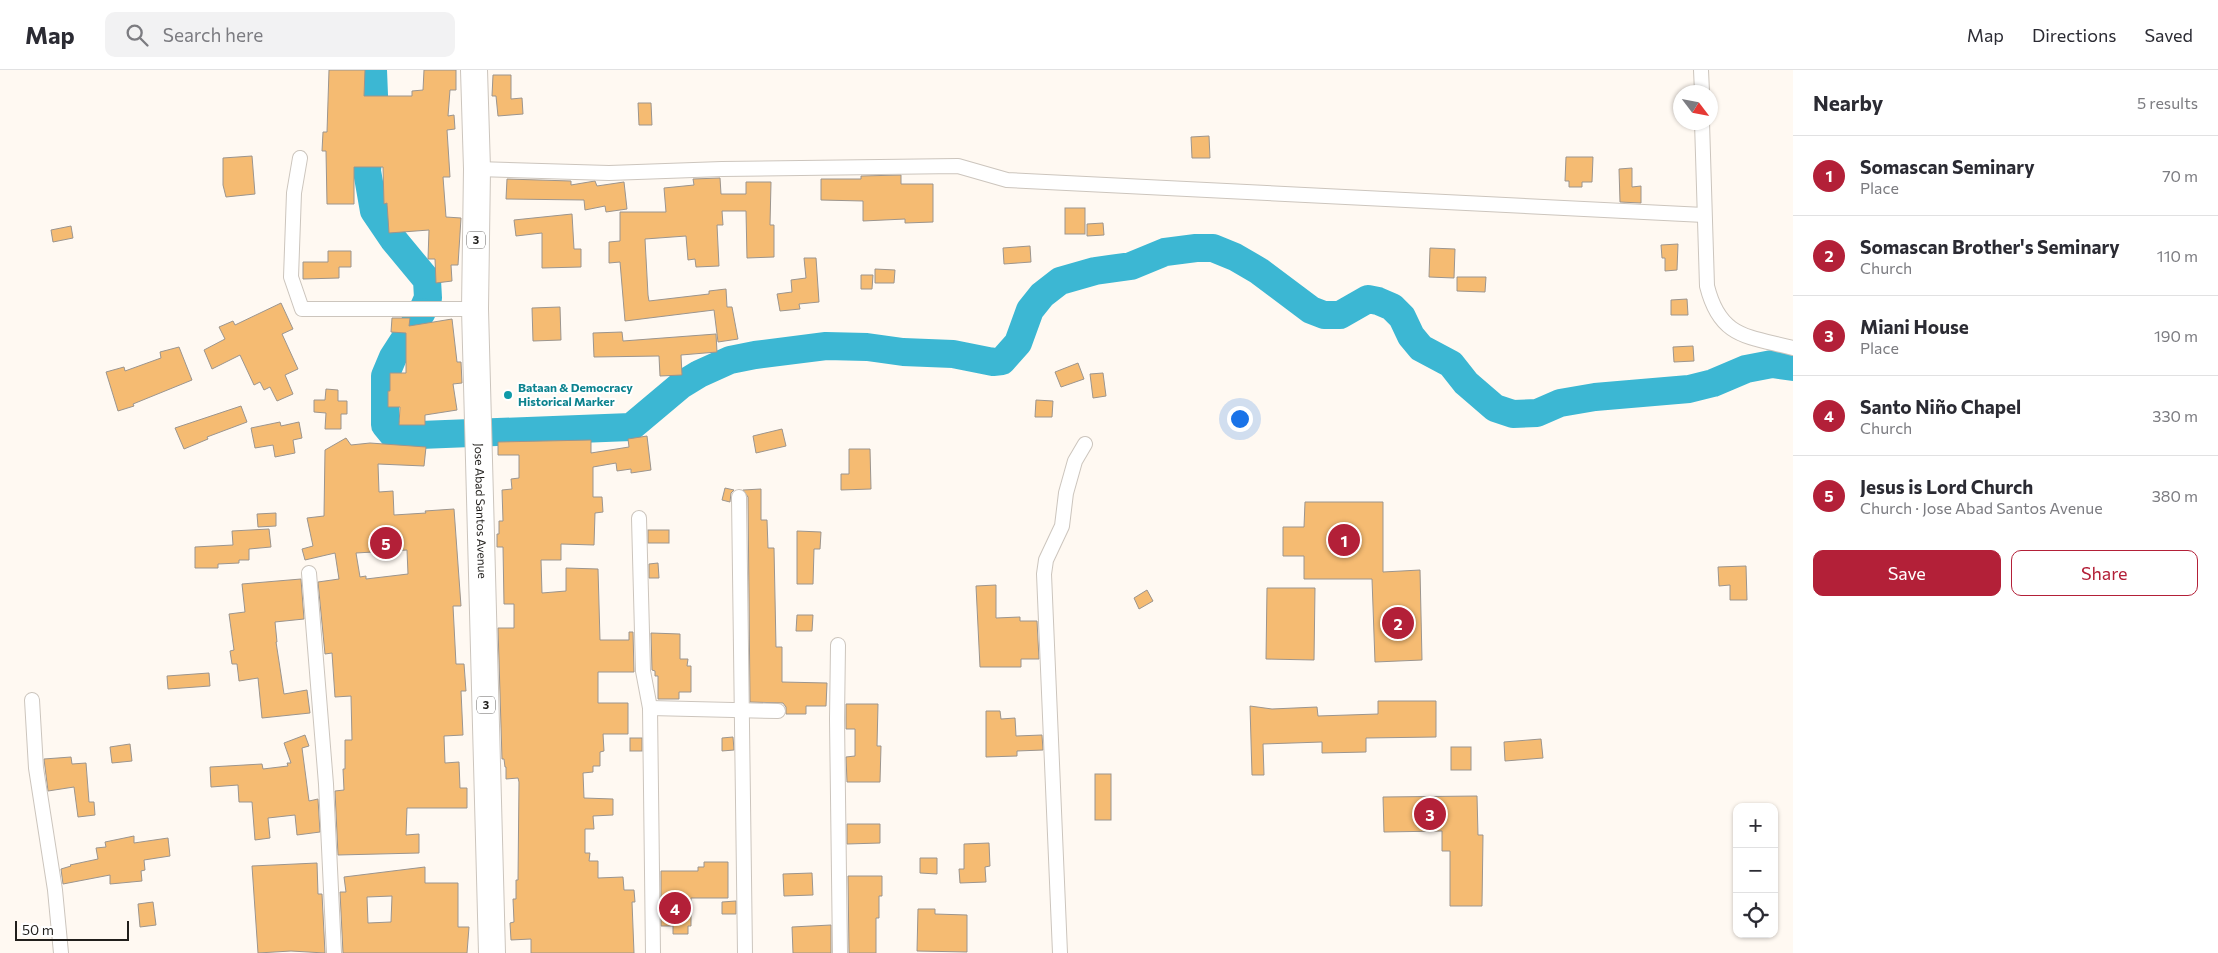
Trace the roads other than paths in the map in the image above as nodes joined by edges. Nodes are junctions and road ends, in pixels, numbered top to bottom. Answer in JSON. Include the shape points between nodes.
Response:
{"nodes":[{"id":1,"x":474,"y":70,"type":"edge"},
{"id":2,"x":1701,"y":70,"type":"edge"},
{"id":3,"x":1702,"y":85,"type":"edge"},
{"id":4,"x":1702,"y":130,"type":"edge"},
{"id":5,"x":300,"y":158,"type":"dead end"},
{"id":6,"x":477,"y":169,"type":"junction"},
{"id":7,"x":1704,"y":215,"type":"junction"},
{"id":8,"x":476,"y":309,"type":"junction"},
{"id":9,"x":1793,"y":348,"type":"edge"},
{"id":10,"x":1085,"y":444,"type":"dead end"},
{"id":11,"x":739,"y":497,"type":"dead end"},
{"id":12,"x":639,"y":518,"type":"dead end"},
{"id":13,"x":309,"y":573,"type":"dead end"},
{"id":14,"x":838,"y":645,"type":"dead end"},
{"id":15,"x":32,"y":700,"type":"dead end"},
{"id":16,"x":650,"y":708,"type":"junction"},
{"id":17,"x":740,"y":710,"type":"junction"},
{"id":18,"x":778,"y":711,"type":"dead end"},
{"id":19,"x":61,"y":953,"type":"edge"},
{"id":20,"x":334,"y":953,"type":"edge"},
{"id":21,"x":492,"y":953,"type":"edge"},
{"id":22,"x":652,"y":953,"type":"edge"},
{"id":23,"x":745,"y":953,"type":"edge"},
{"id":24,"x":840,"y":953,"type":"edge"},
{"id":25,"x":1060,"y":953,"type":"edge"}],
"edges":[{"from":1,"to":6,"type":"highway","name":"Jose Abad Santos Avenue","number":"3"},
{"from":2,"to":3,"type":"street"},
{"from":4,"to":7,"type":"street"},
{"from":5,"to":8,"type":"street","via":[[294,193],[291,277],[302,309]]},
{"from":6,"to":7,"type":"street","via":[[609,173],[722,168],[958,166],[1008,180]]},
{"from":6,"to":8,"type":"highway","name":"Jose Abad Santos Avenue","number":"3"},
{"from":7,"to":9,"type":"street","via":[[1707,286],[1719,318],[1735,332]]},
{"from":8,"to":21,"type":"highway","name":"Jose Abad Santos Avenue","number":"3"},
{"from":10,"to":25,"type":"street","via":[[1075,461],[1066,493],[1062,526],[1046,560],[1044,574]]},
{"from":11,"to":17,"type":"street"},
{"from":12,"to":16,"type":"street","via":[[643,671]]},
{"from":13,"to":20,"type":"street","via":[[326,784]]},
{"from":14,"to":24,"type":"street"},
{"from":15,"to":19,"type":"street","via":[[36,768]]},
{"from":16,"to":17,"type":"street"},
{"from":16,"to":22,"type":"street"},
{"from":17,"to":18,"type":"street"},
{"from":17,"to":23,"type":"street"}]}
